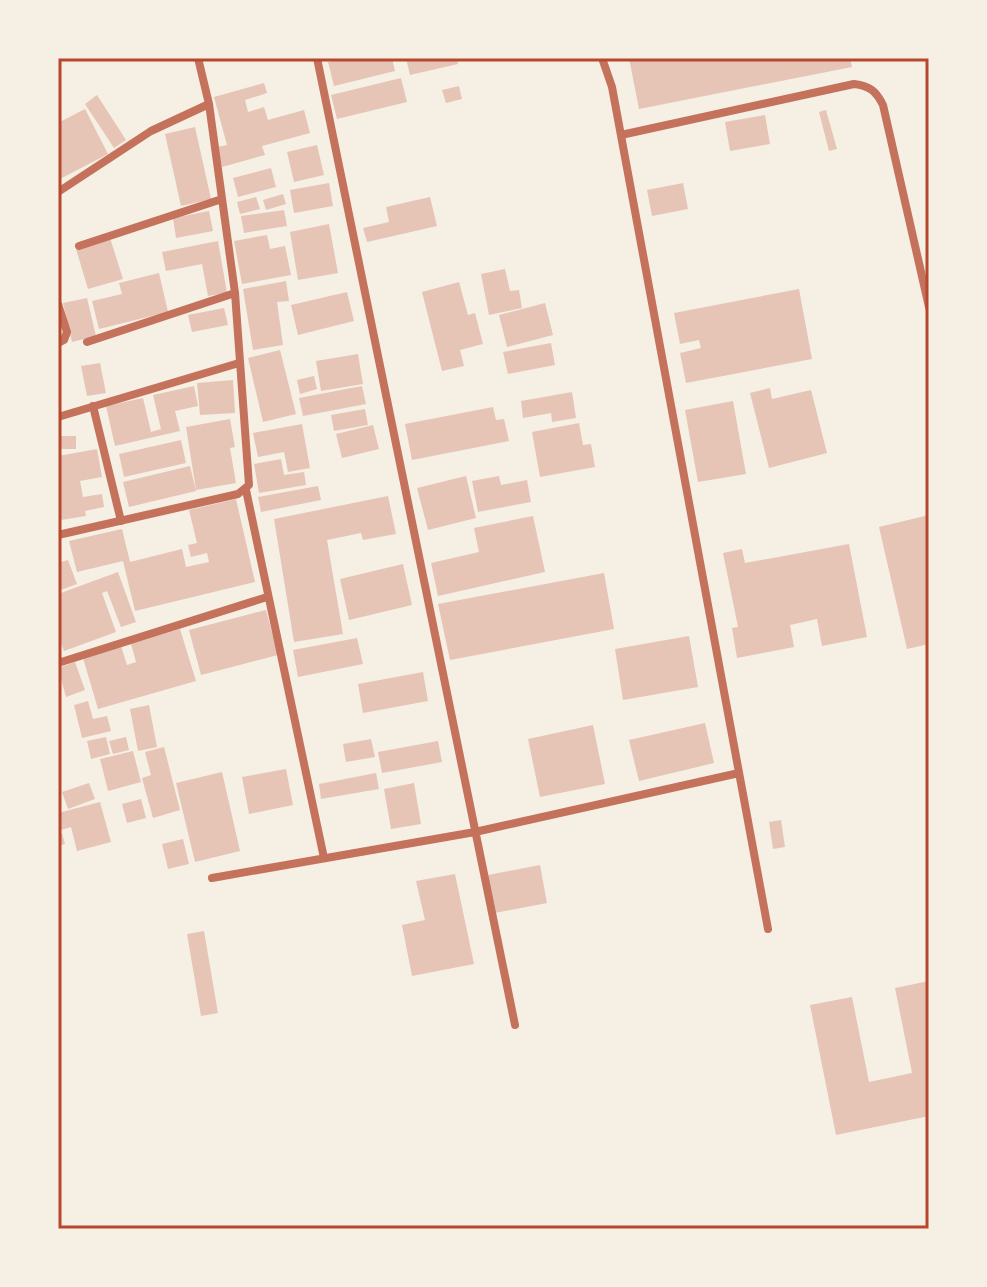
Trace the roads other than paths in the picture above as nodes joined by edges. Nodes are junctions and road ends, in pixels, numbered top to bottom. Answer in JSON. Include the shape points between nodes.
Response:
{"nodes":[{"id":1,"x":198,"y":58,"type":"edge"},
{"id":2,"x":317,"y":58,"type":"edge"},
{"id":3,"x":602,"y":58,"type":"edge"},
{"id":4,"x":209,"y":104,"type":"junction"},
{"id":5,"x":621,"y":135,"type":"junction"},
{"id":6,"x":58,"y":192,"type":"edge"},
{"id":7,"x":222,"y":199,"type":"junction"},
{"id":8,"x":79,"y":246,"type":"dead end"},
{"id":9,"x":235,"y":293,"type":"junction"},
{"id":10,"x":58,"y":304,"type":"edge"},
{"id":11,"x":929,"y":307,"type":"edge"},
{"id":12,"x":87,"y":342,"type":"dead end"},
{"id":13,"x":58,"y":343,"type":"edge"},
{"id":14,"x":239,"y":363,"type":"junction"},
{"id":15,"x":93,"y":406,"type":"junction"},
{"id":16,"x":58,"y":417,"type":"edge"},
{"id":17,"x":246,"y":490,"type":"junction"},
{"id":18,"x":121,"y":521,"type":"junction"},
{"id":19,"x":58,"y":535,"type":"edge"},
{"id":20,"x":267,"y":597,"type":"junction"},
{"id":21,"x":58,"y":663,"type":"edge"},
{"id":22,"x":739,"y":773,"type":"junction"},
{"id":23,"x":475,"y":832,"type":"junction"},
{"id":24,"x":324,"y":858,"type":"junction"},
{"id":25,"x":212,"y":878,"type":"dead end"},
{"id":26,"x":768,"y":929,"type":"dead end"},
{"id":27,"x":515,"y":1025,"type":"dead end"}],
"edges":[{"from":1,"to":4,"type":"street"},
{"from":2,"to":23,"type":"street"},
{"from":3,"to":5,"type":"street"},
{"from":4,"to":6,"type":"street","via":[[151,131]]},
{"from":4,"to":7,"type":"street"},
{"from":5,"to":11,"type":"street","via":[[866,85],[883,105]]},
{"from":5,"to":22,"type":"street"},
{"from":7,"to":8,"type":"street"},
{"from":7,"to":9,"type":"street"},
{"from":9,"to":12,"type":"street"},
{"from":9,"to":14,"type":"street"},
{"from":10,"to":13,"type":"street","via":[[67,332]]},
{"from":14,"to":15,"type":"street"},
{"from":14,"to":17,"type":"street","via":[[250,478]]},
{"from":15,"to":16,"type":"street"},
{"from":15,"to":18,"type":"street"},
{"from":17,"to":18,"type":"street"},
{"from":17,"to":20,"type":"street"},
{"from":18,"to":19,"type":"street"},
{"from":20,"to":21,"type":"street"},
{"from":20,"to":24,"type":"street"},
{"from":22,"to":23,"type":"street"},
{"from":22,"to":26,"type":"street"},
{"from":23,"to":24,"type":"street"},
{"from":23,"to":27,"type":"street"},
{"from":24,"to":25,"type":"street"}]}
